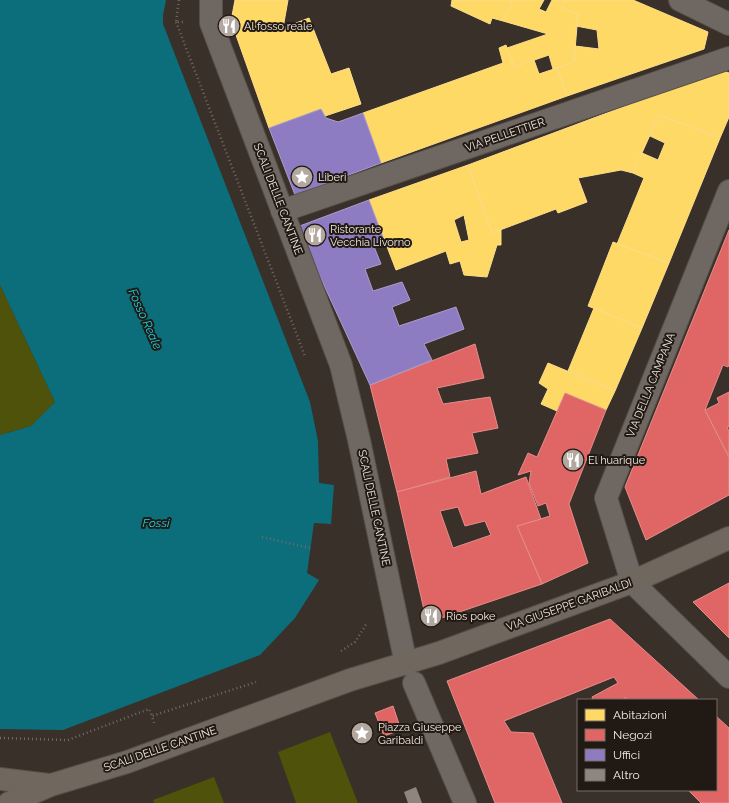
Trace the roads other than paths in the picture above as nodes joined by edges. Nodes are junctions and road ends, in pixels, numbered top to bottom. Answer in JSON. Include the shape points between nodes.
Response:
{"nodes":[{"id":1,"x":211,"y":0,"type":"edge"},
{"id":2,"x":680,"y":0,"type":"edge"},
{"id":3,"x":729,"y":24,"type":"edge"},
{"id":4,"x":729,"y":58,"type":"edge"},
{"id":5,"x":729,"y":191,"type":"edge"},
{"id":6,"x":282,"y":211,"type":"junction"},
{"id":7,"x":729,"y":538,"type":"edge"},
{"id":8,"x":632,"y":582,"type":"junction"},
{"id":9,"x":410,"y":673,"type":"junction"},
{"id":10,"x":729,"y":677,"type":"edge"},
{"id":11,"x":0,"y":779,"type":"edge"},
{"id":12,"x":51,"y":785,"type":"junction"},
{"id":13,"x":10,"y":803,"type":"edge"},
{"id":14,"x":465,"y":803,"type":"edge"}],
"edges":[{"from":1,"to":6,"type":"street","name":"SCALI DELLE CANTINE","via":[[211,23]]},
{"from":2,"to":3,"type":"street"},
{"from":4,"to":6,"type":"street","name":"VIA PELLETTIER"},
{"from":5,"to":8,"type":"street","name":"VIA DELLA CAMPANA","via":[[606,498]]},
{"from":6,"to":9,"type":"street","name":"SCALI DELLE CANTINE","via":[[341,365]]},
{"from":7,"to":8,"type":"street","name":"VIA GIUSEPPE GARIBALDI"},
{"from":8,"to":9,"type":"street","name":"VIA GIUSEPPE GARIBALDI"},
{"from":8,"to":10,"type":"street"},
{"from":9,"to":12,"type":"street","name":"SCALI DELLE CANTINE","via":[[350,680],[127,762]]},
{"from":9,"to":14,"type":"street"},
{"from":11,"to":12,"type":"street"},
{"from":12,"to":13,"type":"street"}]}
